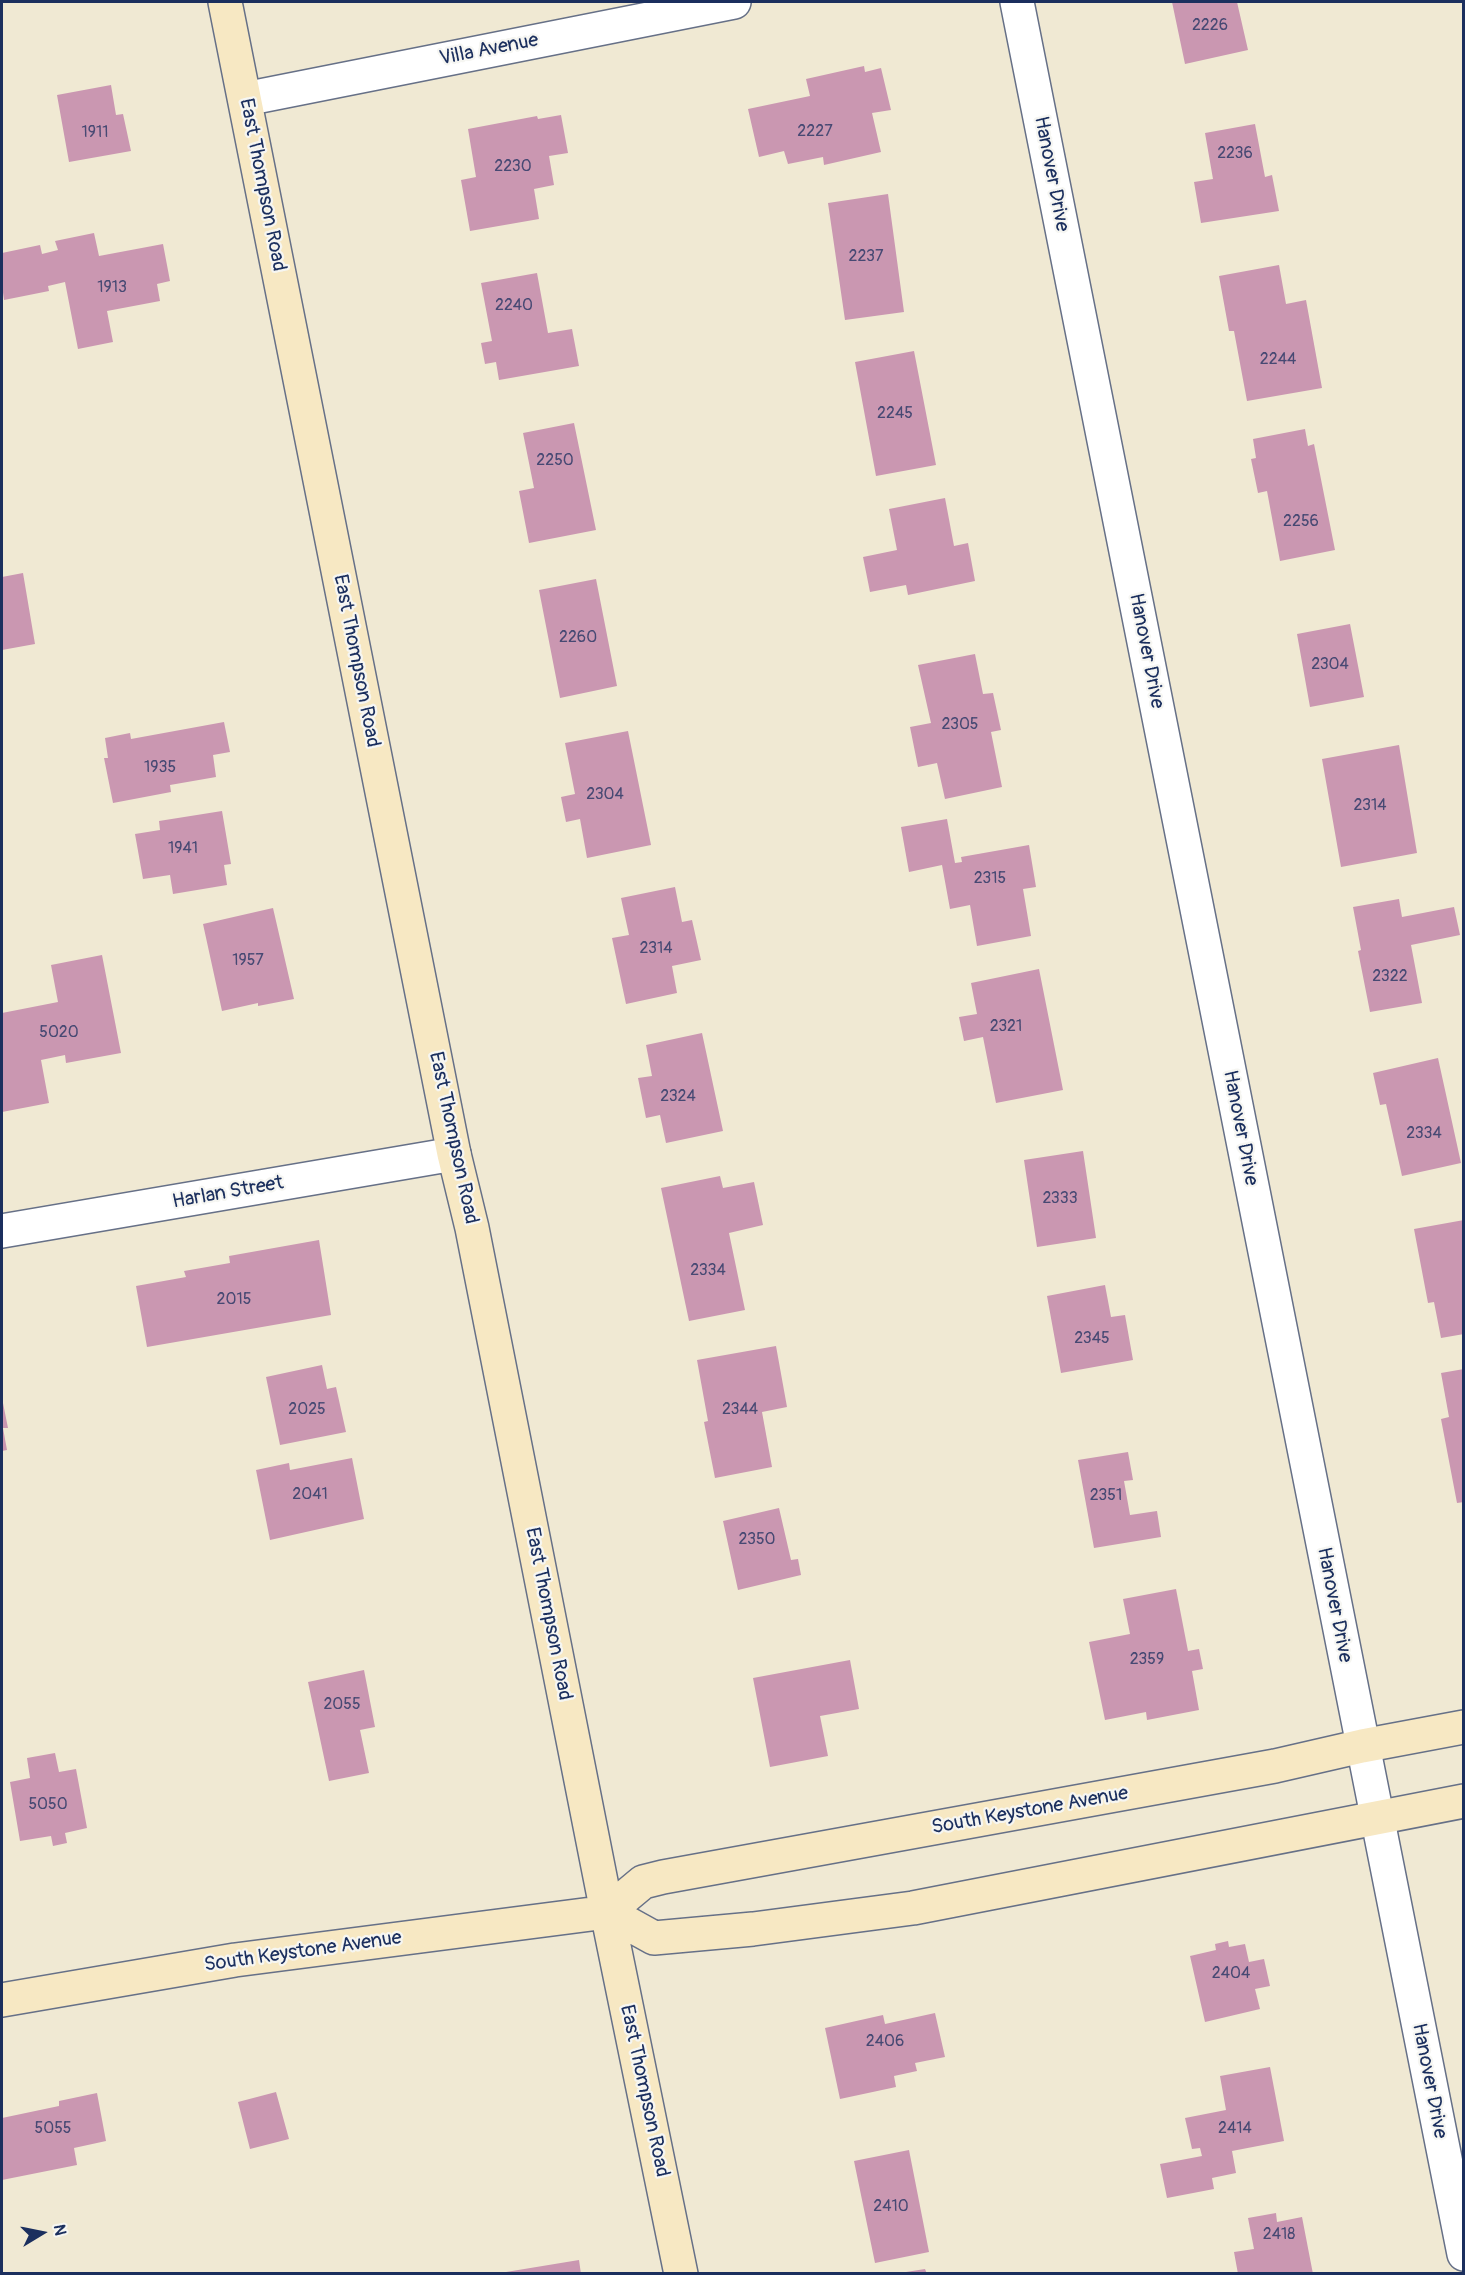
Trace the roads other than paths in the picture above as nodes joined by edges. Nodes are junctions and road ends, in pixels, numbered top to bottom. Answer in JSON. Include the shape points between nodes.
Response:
{"nodes":[{"id":1,"x":225,"y":2,"type":"edge"},
{"id":2,"x":734,"y":2,"type":"edge"},
{"id":3,"x":1017,"y":2,"type":"edge"},
{"id":4,"x":245,"y":99,"type":"junction"},
{"id":5,"x":454,"y":1154,"type":"junction"},
{"id":6,"x":2,"y":1231,"type":"edge"},
{"id":7,"x":1464,"y":1726,"type":"edge"},
{"id":8,"x":1362,"y":1746,"type":"junction"},
{"id":9,"x":1464,"y":1801,"type":"edge"},
{"id":10,"x":1376,"y":1817,"type":"junction"},
{"id":11,"x":607,"y":1912,"type":"junction"},
{"id":12,"x":2,"y":2000,"type":"edge"},
{"id":13,"x":1464,"y":2254,"type":"edge"},
{"id":14,"x":681,"y":2274,"type":"edge"}],
"edges":[{"from":1,"to":4,"type":"main road","name":"East Thompson Road"},
{"from":2,"to":4,"type":"street","name":"Villa Avenue"},
{"from":3,"to":8,"type":"street","name":"Hanover Drive"},
{"from":4,"to":5,"type":"main road","name":"East Thompson Road"},
{"from":5,"to":6,"type":"street","name":"Harlan Street"},
{"from":5,"to":11,"type":"main road","name":"East Thompson Road","via":[[475,1240]]},
{"from":7,"to":8,"type":"main road","name":"South Keystone Avenue"},
{"from":8,"to":10,"type":"street","name":"Hanover Drive"},
{"from":8,"to":11,"type":"main road","name":"South Keystone Avenue","via":[[1275,1766],[663,1877],[643,1882]]},
{"from":9,"to":10,"type":"main road"},
{"from":10,"to":11,"type":"main road","via":[[913,1908],[753,1929],[654,1938]]},
{"from":10,"to":13,"type":"street","name":"Hanover Drive"},
{"from":11,"to":12,"type":"main road","name":"South Keystone Avenue","via":[[235,1960]]},
{"from":11,"to":14,"type":"main road","name":"East Thompson Road"}]}
